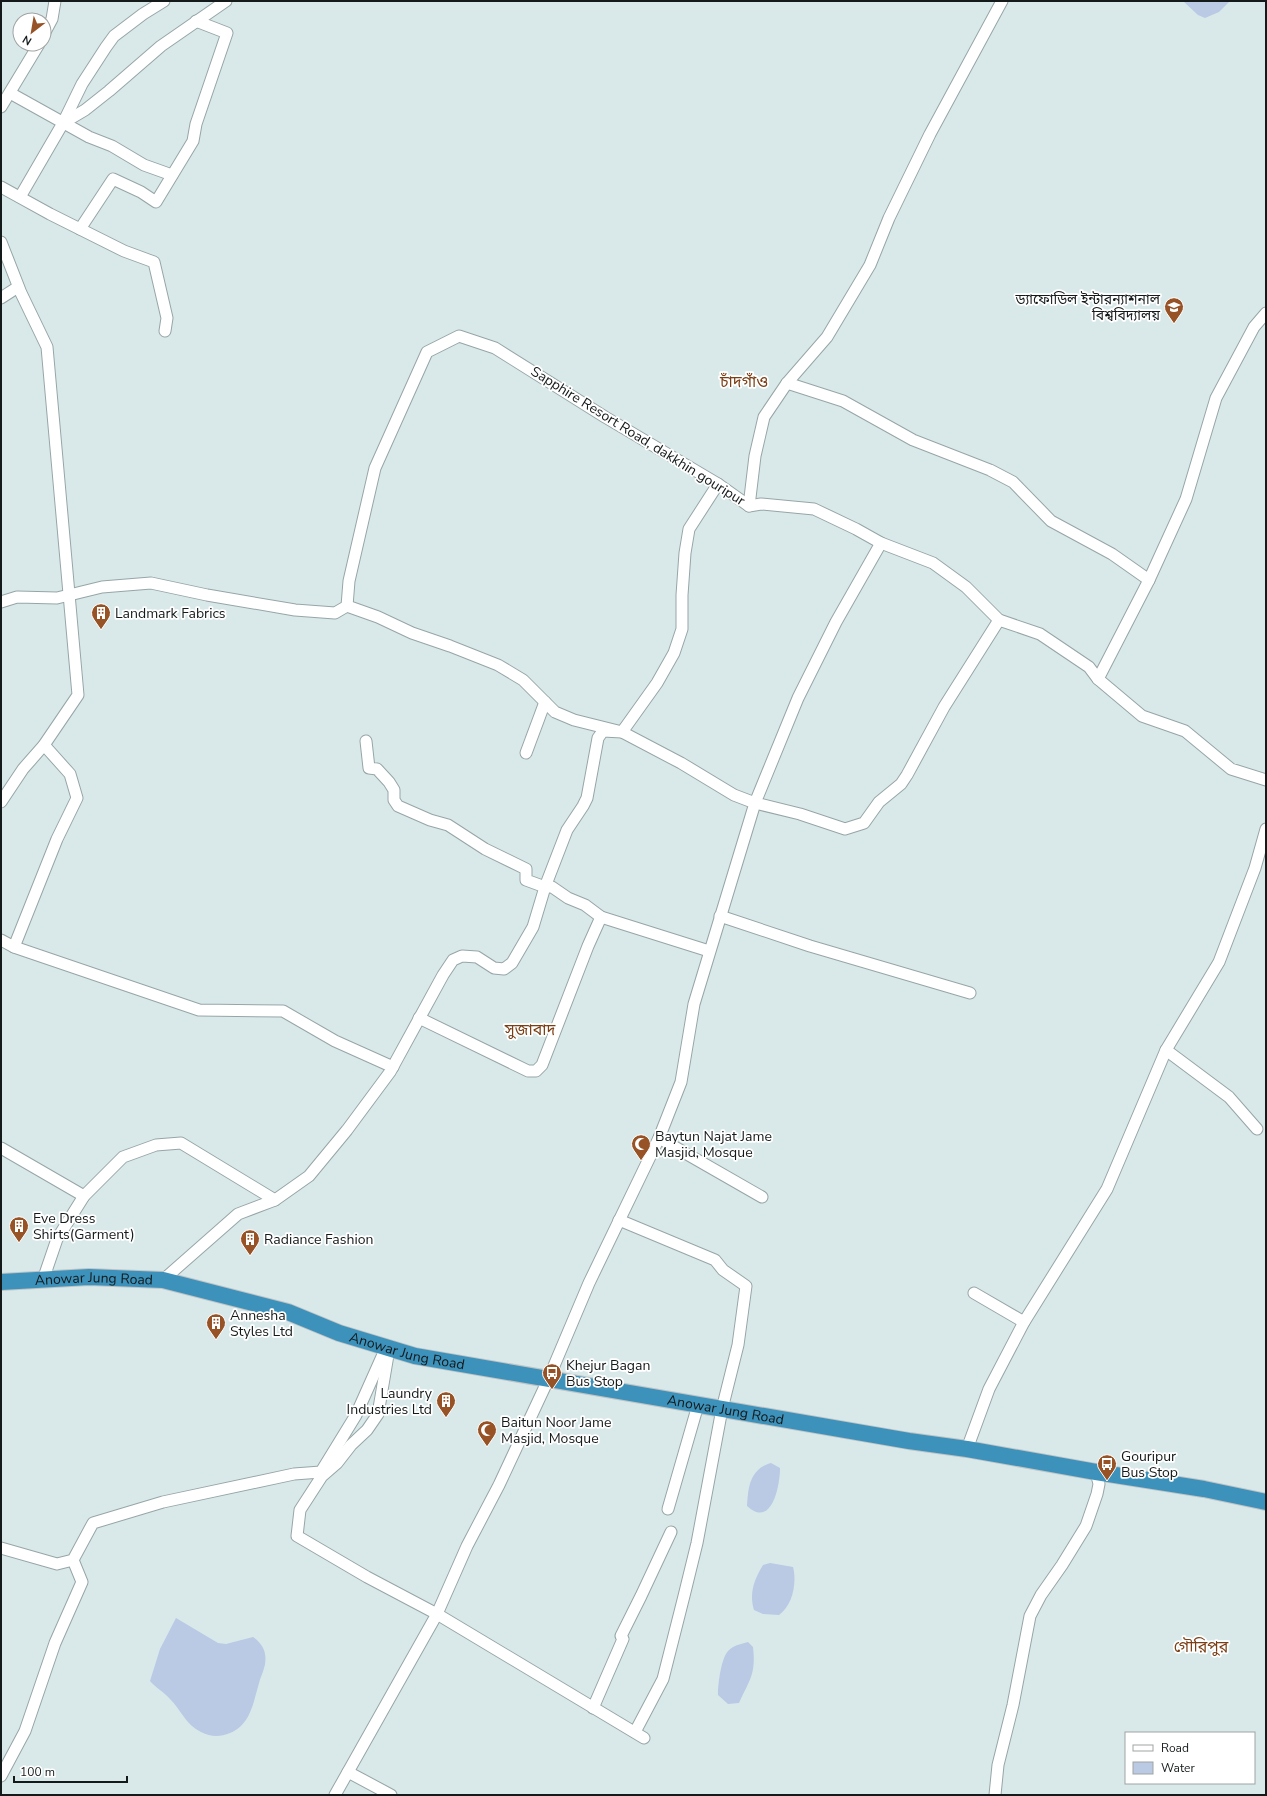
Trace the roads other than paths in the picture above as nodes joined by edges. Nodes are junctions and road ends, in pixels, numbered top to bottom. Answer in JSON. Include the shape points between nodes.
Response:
{"nodes":[{"id":1,"x":55,"y":1,"type":"edge"},
{"id":2,"x":164,"y":1,"type":"edge"},
{"id":3,"x":226,"y":1,"type":"edge"},
{"id":4,"x":1002,"y":1,"type":"edge"},
{"id":5,"x":149,"y":4,"type":"edge"},
{"id":6,"x":52,"y":19,"type":"edge"},
{"id":7,"x":196,"y":21,"type":"junction"},
{"id":8,"x":34,"y":52,"type":"edge"},
{"id":9,"x":10,"y":93,"type":"junction"},
{"id":10,"x":1,"y":107,"type":"edge"},
{"id":11,"x":63,"y":123,"type":"junction"},
{"id":12,"x":172,"y":175,"type":"junction"},
{"id":13,"x":1,"y":187,"type":"edge"},
{"id":14,"x":20,"y":197,"type":"junction"},
{"id":15,"x":80,"y":229,"type":"junction"},
{"id":16,"x":1,"y":242,"type":"edge"},
{"id":17,"x":18,"y":287,"type":"junction"},
{"id":18,"x":1,"y":298,"type":"edge"},
{"id":19,"x":1266,"y":313,"type":"edge"},
{"id":20,"x":166,"y":331,"type":"dead end"},
{"id":21,"x":787,"y":383,"type":"junction"},
{"id":22,"x":718,"y":484,"type":"junction"},
{"id":23,"x":750,"y":506,"type":"junction"},
{"id":24,"x":881,"y":543,"type":"junction"},
{"id":25,"x":1149,"y":580,"type":"junction"},
{"id":26,"x":69,"y":596,"type":"junction"},
{"id":27,"x":1,"y":602,"type":"edge"},
{"id":28,"x":347,"y":606,"type":"junction"},
{"id":29,"x":999,"y":620,"type":"junction"},
{"id":30,"x":1098,"y":679,"type":"junction"},
{"id":31,"x":545,"y":702,"type":"junction"},
{"id":32,"x":622,"y":732,"type":"junction"},
{"id":33,"x":366,"y":741,"type":"dead end"},
{"id":34,"x":44,"y":745,"type":"junction"},
{"id":35,"x":526,"y":753,"type":"dead end"},
{"id":36,"x":1266,"y":780,"type":"edge"},
{"id":37,"x":1,"y":802,"type":"edge"},
{"id":38,"x":755,"y":803,"type":"junction"},
{"id":39,"x":1266,"y":829,"type":"edge"},
{"id":40,"x":545,"y":887,"type":"junction"},
{"id":41,"x":720,"y":916,"type":"junction"},
{"id":42,"x":602,"y":917,"type":"junction"},
{"id":43,"x":1,"y":940,"type":"edge"},
{"id":44,"x":14,"y":947,"type":"junction"},
{"id":45,"x":709,"y":951,"type":"junction"},
{"id":46,"x":970,"y":993,"type":"dead end"},
{"id":47,"x":419,"y":1018,"type":"junction"},
{"id":48,"x":1166,"y":1050,"type":"junction"},
{"id":49,"x":393,"y":1067,"type":"junction"},
{"id":50,"x":1257,"y":1129,"type":"dead end"},
{"id":51,"x":659,"y":1138,"type":"junction"},
{"id":52,"x":1,"y":1148,"type":"edge"},
{"id":53,"x":84,"y":1196,"type":"junction"},
{"id":54,"x":762,"y":1197,"type":"dead end"},
{"id":55,"x":275,"y":1200,"type":"junction"},
{"id":56,"x":618,"y":1220,"type":"junction"},
{"id":57,"x":43,"y":1280,"type":"junction"},
{"id":58,"x":163,"y":1280,"type":"junction"},
{"id":59,"x":1,"y":1282,"type":"edge"},
{"id":60,"x":974,"y":1293,"type":"dead end"},
{"id":61,"x":1024,"y":1322,"type":"junction"},
{"id":62,"x":387,"y":1348,"type":"junction"},
{"id":63,"x":548,"y":1380,"type":"junction"},
{"id":64,"x":698,"y":1405,"type":"junction"},
{"id":65,"x":722,"y":1409,"type":"junction"},
{"id":66,"x":967,"y":1449,"type":"junction"},
{"id":67,"x":1096,"y":1472,"type":"junction"},
{"id":68,"x":1266,"y":1502,"type":"edge"},
{"id":69,"x":668,"y":1509,"type":"dead end"},
{"id":70,"x":671,"y":1532,"type":"dead end"},
{"id":71,"x":1,"y":1548,"type":"edge"},
{"id":72,"x":73,"y":1560,"type":"junction"},
{"id":73,"x":438,"y":1614,"type":"junction"},
{"id":74,"x":593,"y":1708,"type":"junction"},
{"id":75,"x":348,"y":1772,"type":"junction"},
{"id":76,"x":1,"y":1776,"type":"edge"},
{"id":77,"x":334,"y":1795,"type":"edge"},
{"id":78,"x":391,"y":1795,"type":"edge"},
{"id":79,"x":995,"y":1795,"type":"edge"}],
"edges":[{"from":1,"to":6,"type":"street"},
{"from":2,"to":5,"type":"street"},
{"from":3,"to":7,"type":"street"},
{"from":4,"to":21,"type":"street","via":[[927,141],[889,218],[870,265],[827,336]]},
{"from":5,"to":11,"type":"street","via":[[114,36],[82,84]]},
{"from":7,"to":11,"type":"street","via":[[161,46],[85,110]]},
{"from":7,"to":12,"type":"street","via":[[228,33],[196,124],[193,141]]},
{"from":8,"to":9,"type":"street"},
{"from":9,"to":10,"type":"street"},
{"from":9,"to":11,"type":"street"},
{"from":11,"to":12,"type":"street","via":[[112,146],[144,165]]},
{"from":11,"to":14,"type":"street"},
{"from":12,"to":15,"type":"street","via":[[156,202],[113,179]]},
{"from":13,"to":14,"type":"street"},
{"from":14,"to":15,"type":"street"},
{"from":15,"to":20,"type":"street","via":[[124,251],[154,262],[167,318]]},
{"from":16,"to":17,"type":"street"},
{"from":17,"to":18,"type":"street"},
{"from":17,"to":26,"type":"street","via":[[47,347]]},
{"from":19,"to":25,"type":"street","via":[[1254,327],[1216,398],[1186,499]]},
{"from":21,"to":23,"type":"street","via":[[764,417],[755,456]]},
{"from":21,"to":25,"type":"street","via":[[843,401],[913,440],[990,470],[1013,482],[1051,521],[1112,554]]},
{"from":22,"to":23,"type":"street","name":"Sapphire Resort Road, dakkhin gouripur"},
{"from":22,"to":28,"type":"street","name":"Sapphire Resort Road, dakkhin gouripur","via":[[495,348],[459,336],[427,352],[375,468],[349,581]]},
{"from":22,"to":32,"type":"street","via":[[689,529],[682,595],[682,629],[674,653]]},
{"from":23,"to":24,"type":"street","name":"Sapphire Resort Road, dakkhin gouripur","via":[[761,504],[814,509]]},
{"from":24,"to":29,"type":"street","name":"Sapphire Resort Road, dakkhin gouripur","via":[[933,563],[966,587]]},
{"from":24,"to":38,"type":"street","via":[[836,622],[802,691]]},
{"from":25,"to":30,"type":"street"},
{"from":26,"to":27,"type":"street","via":[[17,597]]},
{"from":26,"to":28,"type":"street","via":[[102,587],[151,583],[295,610],[335,613]]},
{"from":26,"to":34,"type":"street","via":[[78,695]]},
{"from":28,"to":31,"type":"street","via":[[498,665],[523,680]]},
{"from":29,"to":30,"type":"street","name":"Sapphire Resort Road, dakkhin gouripur","via":[[1040,634],[1089,667]]},
{"from":29,"to":38,"type":"street","via":[[944,707],[907,775],[901,784],[879,802],[864,823],[845,829]]},
{"from":30,"to":36,"type":"street","name":"Sapphire Resort Road, dakkhin gouripur","via":[[1142,716],[1185,731],[1232,769]]},
{"from":31,"to":32,"type":"street","via":[[555,712],[574,720]]},
{"from":31,"to":35,"type":"street"},
{"from":32,"to":38,"type":"street","via":[[734,795]]},
{"from":32,"to":40,"type":"street","via":[[603,731],[598,738],[587,798],[567,830]]},
{"from":33,"to":40,"type":"street","via":[[369,768],[377,769],[389,782],[398,806],[448,825],[485,849],[526,869],[526,880]]},
{"from":34,"to":37,"type":"street","via":[[23,769]]},
{"from":34,"to":44,"type":"street","via":[[70,774],[77,798],[57,840]]},
{"from":38,"to":41,"type":"street"},
{"from":39,"to":48,"type":"street","via":[[1218,962]]},
{"from":40,"to":42,"type":"street","via":[[552,886]]},
{"from":40,"to":47,"type":"street","via":[[533,927],[512,963],[504,969],[494,968],[477,957],[462,956],[453,960]]},
{"from":41,"to":45,"type":"street"},
{"from":41,"to":46,"type":"street","via":[[810,946]]},
{"from":42,"to":45,"type":"street"},
{"from":42,"to":47,"type":"street","via":[[539,1070],[528,1071]]},
{"from":43,"to":44,"type":"street"},
{"from":44,"to":49,"type":"street","via":[[198,1010],[283,1011],[335,1041]]},
{"from":45,"to":51,"type":"street","via":[[694,1004],[681,1082]]},
{"from":47,"to":49,"type":"street"},
{"from":48,"to":50,"type":"street","via":[[1229,1097]]},
{"from":48,"to":61,"type":"street","via":[[1107,1189]]},
{"from":49,"to":55,"type":"street","via":[[347,1130],[309,1176]]},
{"from":51,"to":54,"type":"street"},
{"from":51,"to":56,"type":"street"},
{"from":52,"to":53,"type":"street"},
{"from":53,"to":55,"type":"street","via":[[123,1157],[156,1145],[181,1143]]},
{"from":53,"to":57,"type":"street","via":[[57,1239]]},
{"from":55,"to":58,"type":"street","via":[[238,1214]]},
{"from":56,"to":63,"type":"street"},
{"from":56,"to":65,"type":"street","via":[[715,1260],[723,1270],[746,1286],[738,1345]]},
{"from":57,"to":58,"type":"highway","name":"Anowar Jung Road","via":[[89,1277]]},
{"from":57,"to":59,"type":"highway","name":"Anowar Jung Road"},
{"from":58,"to":62,"type":"highway","name":"Anowar Jung Road","via":[[288,1312],[339,1334]]},
{"from":60,"to":61,"type":"street"},
{"from":61,"to":66,"type":"street","via":[[988,1389]]},
{"from":62,"to":63,"type":"highway","name":"Anowar Jung Road","via":[[415,1356]]},
{"from":62,"to":72,"type":"street","via":[[356,1415],[321,1472],[294,1474],[163,1502],[94,1523]]},
{"from":62,"to":73,"type":"street","via":[[378,1414],[367,1430],[319,1482],[300,1510],[297,1536]]},
{"from":63,"to":64,"type":"highway","name":"Anowar Jung Road"},
{"from":63,"to":73,"type":"street","via":[[499,1485],[467,1546]]},
{"from":64,"to":65,"type":"highway","name":"Anowar Jung Road"},
{"from":64,"to":69,"type":"street"},
{"from":65,"to":66,"type":"highway","name":"Anowar Jung Road"},
{"from":65,"to":74,"type":"street","via":[[697,1543],[664,1679],[640,1735]]},
{"from":66,"to":67,"type":"highway","name":"Anowar Jung Road"},
{"from":67,"to":68,"type":"highway","name":"Anowar Jung Road","via":[[1204,1489]]},
{"from":67,"to":79,"type":"street","via":[[1099,1484],[1086,1526],[1030,1616],[1013,1705],[998,1765]]},
{"from":70,"to":74,"type":"street","via":[[621,1636],[623,1639]]},
{"from":71,"to":72,"type":"street","via":[[57,1564]]},
{"from":72,"to":76,"type":"street","via":[[82,1582],[55,1642],[25,1732]]},
{"from":73,"to":74,"type":"street"},
{"from":73,"to":75,"type":"street"},
{"from":75,"to":77,"type":"street"},
{"from":75,"to":78,"type":"street"}]}
